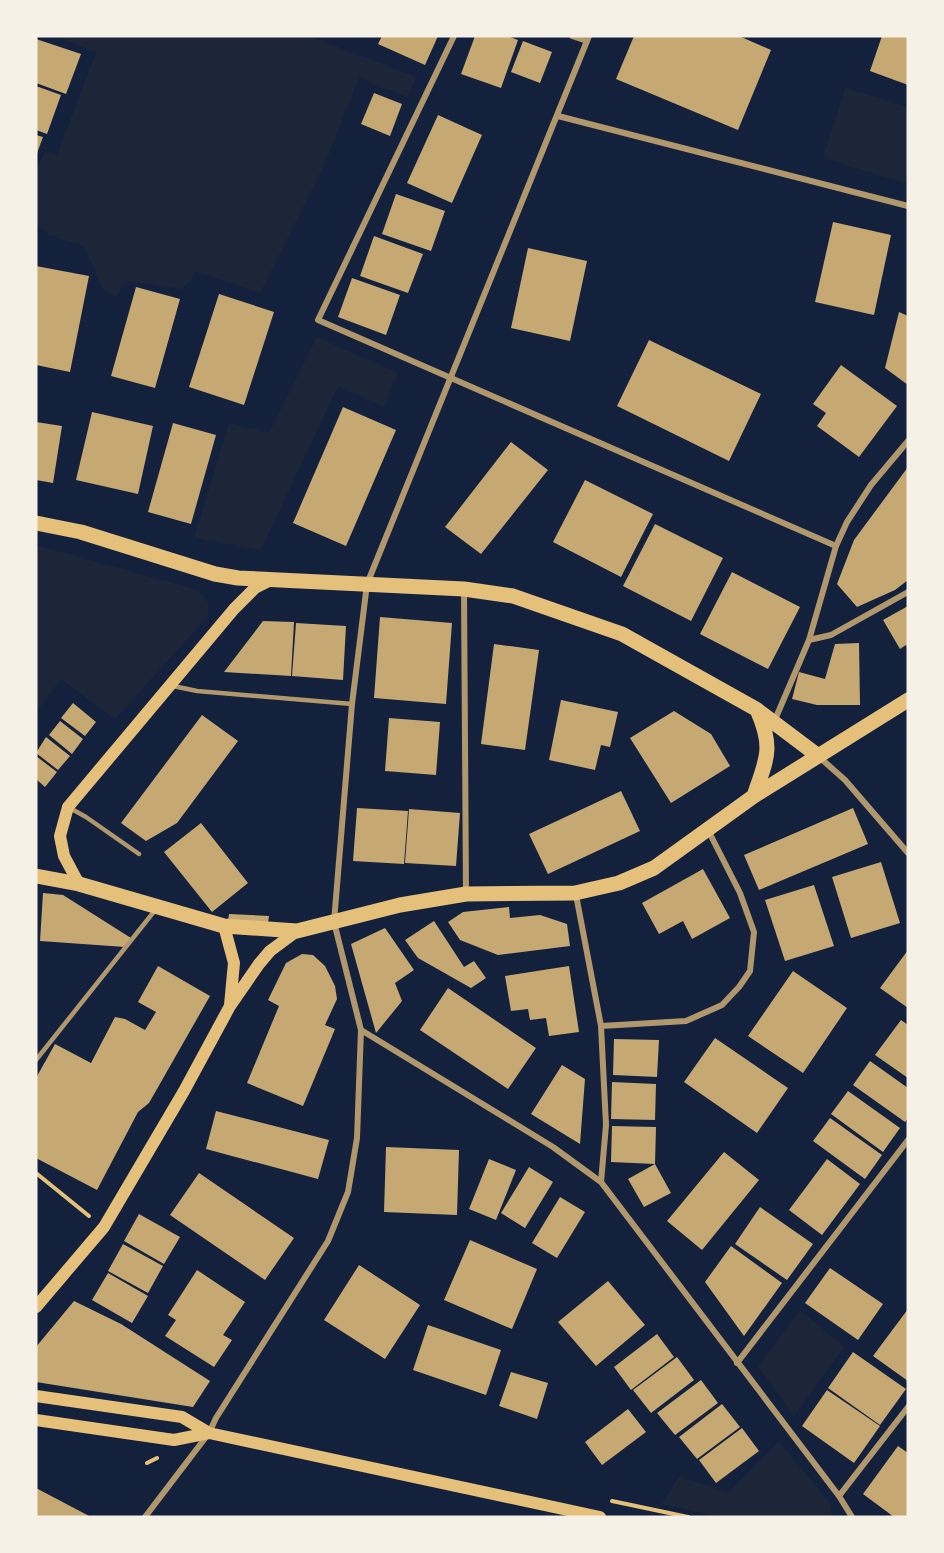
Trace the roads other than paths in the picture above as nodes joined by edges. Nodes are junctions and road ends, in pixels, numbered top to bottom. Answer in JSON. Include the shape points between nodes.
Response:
{"nodes":[{"id":1,"x":454,"y":36,"type":"edge"},
{"id":2,"x":572,"y":36,"type":"edge"},
{"id":3,"x":588,"y":39,"type":"edge"},
{"id":4,"x":558,"y":116,"type":"junction"},
{"id":5,"x":908,"y":206,"type":"edge"},
{"id":6,"x":450,"y":376,"type":"junction"},
{"id":7,"x":908,"y":441,"type":"edge"},
{"id":8,"x":36,"y":523,"type":"edge"},
{"id":9,"x":836,"y":546,"type":"junction"},
{"id":10,"x":271,"y":580,"type":"junction"},
{"id":11,"x":367,"y":584,"type":"junction"},
{"id":12,"x":464,"y":589,"type":"junction"},
{"id":13,"x":908,"y":592,"type":"edge"},
{"id":14,"x":809,"y":640,"type":"junction"},
{"id":15,"x":169,"y":685,"type":"junction"},
{"id":16,"x":908,"y":700,"type":"edge"},
{"id":17,"x":352,"y":704,"type":"junction"},
{"id":18,"x":756,"y":710,"type":"junction"},
{"id":19,"x":774,"y":723,"type":"junction"},
{"id":20,"x":818,"y":755,"type":"junction"},
{"id":21,"x":754,"y":796,"type":"junction"},
{"id":22,"x":68,"y":807,"type":"junction"},
{"id":23,"x":708,"y":830,"type":"junction"},
{"id":24,"x":908,"y":853,"type":"edge"},
{"id":25,"x":139,"y":854,"type":"dead end"},
{"id":26,"x":36,"y":876,"type":"edge"},
{"id":27,"x":79,"y":884,"type":"junction"},
{"id":28,"x":575,"y":893,"type":"junction"},
{"id":29,"x":466,"y":894,"type":"junction"},
{"id":30,"x":158,"y":906,"type":"junction"},
{"id":31,"x":334,"y":922,"type":"junction"},
{"id":32,"x":224,"y":926,"type":"junction"},
{"id":33,"x":297,"y":932,"type":"junction"},
{"id":34,"x":230,"y":1006,"type":"junction"},
{"id":35,"x":601,"y":1026,"type":"junction"},
{"id":36,"x":361,"y":1030,"type":"junction"},
{"id":37,"x":36,"y":1060,"type":"edge"},
{"id":38,"x":908,"y":1140,"type":"edge"},
{"id":39,"x":601,"y":1182,"type":"junction"},
{"id":40,"x":36,"y":1307,"type":"edge"},
{"id":41,"x":737,"y":1363,"type":"junction"},
{"id":42,"x":36,"y":1396,"type":"edge"},
{"id":43,"x":908,"y":1407,"type":"edge"},
{"id":44,"x":36,"y":1420,"type":"edge"},
{"id":45,"x":209,"y":1433,"type":"junction"},
{"id":46,"x":839,"y":1496,"type":"junction"},
{"id":47,"x":145,"y":1517,"type":"edge"},
{"id":48,"x":600,"y":1517,"type":"edge"},
{"id":49,"x":852,"y":1517,"type":"edge"}],
"edges":[{"from":1,"to":6,"type":"street","via":[[318,320]]},
{"from":2,"to":3,"type":"street"},
{"from":3,"to":4,"type":"street"},
{"from":4,"to":5,"type":"street"},
{"from":4,"to":6,"type":"street"},
{"from":6,"to":9,"type":"street"},
{"from":6,"to":11,"type":"street"},
{"from":7,"to":9,"type":"street","via":[[871,485]]},
{"from":8,"to":10,"type":"main road","via":[[81,532],[215,574]]},
{"from":9,"to":14,"type":"street"},
{"from":10,"to":11,"type":"main road"},
{"from":10,"to":15,"type":"main road","via":[[245,596]]},
{"from":11,"to":12,"type":"main road"},
{"from":11,"to":17,"type":"street"},
{"from":12,"to":18,"type":"main road","via":[[513,596],[622,634]]},
{"from":12,"to":29,"type":"street"},
{"from":13,"to":14,"type":"street","via":[[831,635]]},
{"from":14,"to":19,"type":"street"},
{"from":15,"to":17,"type":"lane"},
{"from":15,"to":22,"type":"main road"},
{"from":16,"to":20,"type":"main road"},
{"from":17,"to":31,"type":"street"},
{"from":18,"to":19,"type":"main road"},
{"from":18,"to":21,"type":"main road","via":[[767,733],[767,758]]},
{"from":19,"to":20,"type":"main road"},
{"from":20,"to":21,"type":"main road"},
{"from":20,"to":24,"type":"street"},
{"from":21,"to":23,"type":"main road"},
{"from":22,"to":25,"type":"lane"},
{"from":22,"to":27,"type":"main road","via":[[60,836],[64,856]]},
{"from":23,"to":28,"type":"main road","via":[[654,868],[619,883]]},
{"from":23,"to":35,"type":"street","via":[[740,893],[754,932],[750,970],[722,1005],[687,1021]]},
{"from":26,"to":27,"type":"main road"},
{"from":27,"to":30,"type":"main road"},
{"from":28,"to":29,"type":"main road"},
{"from":28,"to":35,"type":"street"},
{"from":29,"to":31,"type":"main road"},
{"from":30,"to":32,"type":"main road"},
{"from":30,"to":37,"type":"lane"},
{"from":31,"to":33,"type":"main road"},
{"from":31,"to":36,"type":"street"},
{"from":32,"to":33,"type":"main road"},
{"from":32,"to":34,"type":"main road","via":[[234,963]]},
{"from":33,"to":34,"type":"main road","via":[[265,957]]},
{"from":34,"to":40,"type":"main road","via":[[104,1227]]},
{"from":35,"to":39,"type":"street","via":[[606,1125]]},
{"from":36,"to":39,"type":"street","via":[[553,1148]]},
{"from":36,"to":45,"type":"street","via":[[357,1138],[348,1191],[328,1241]]},
{"from":38,"to":41,"type":"street"},
{"from":39,"to":41,"type":"street"},
{"from":41,"to":46,"type":"street"},
{"from":42,"to":45,"type":"main road","via":[[182,1417]]},
{"from":43,"to":46,"type":"street"},
{"from":44,"to":45,"type":"main road","via":[[174,1440]]},
{"from":45,"to":47,"type":"street"},
{"from":45,"to":48,"type":"main road"},
{"from":46,"to":49,"type":"street"}]}
